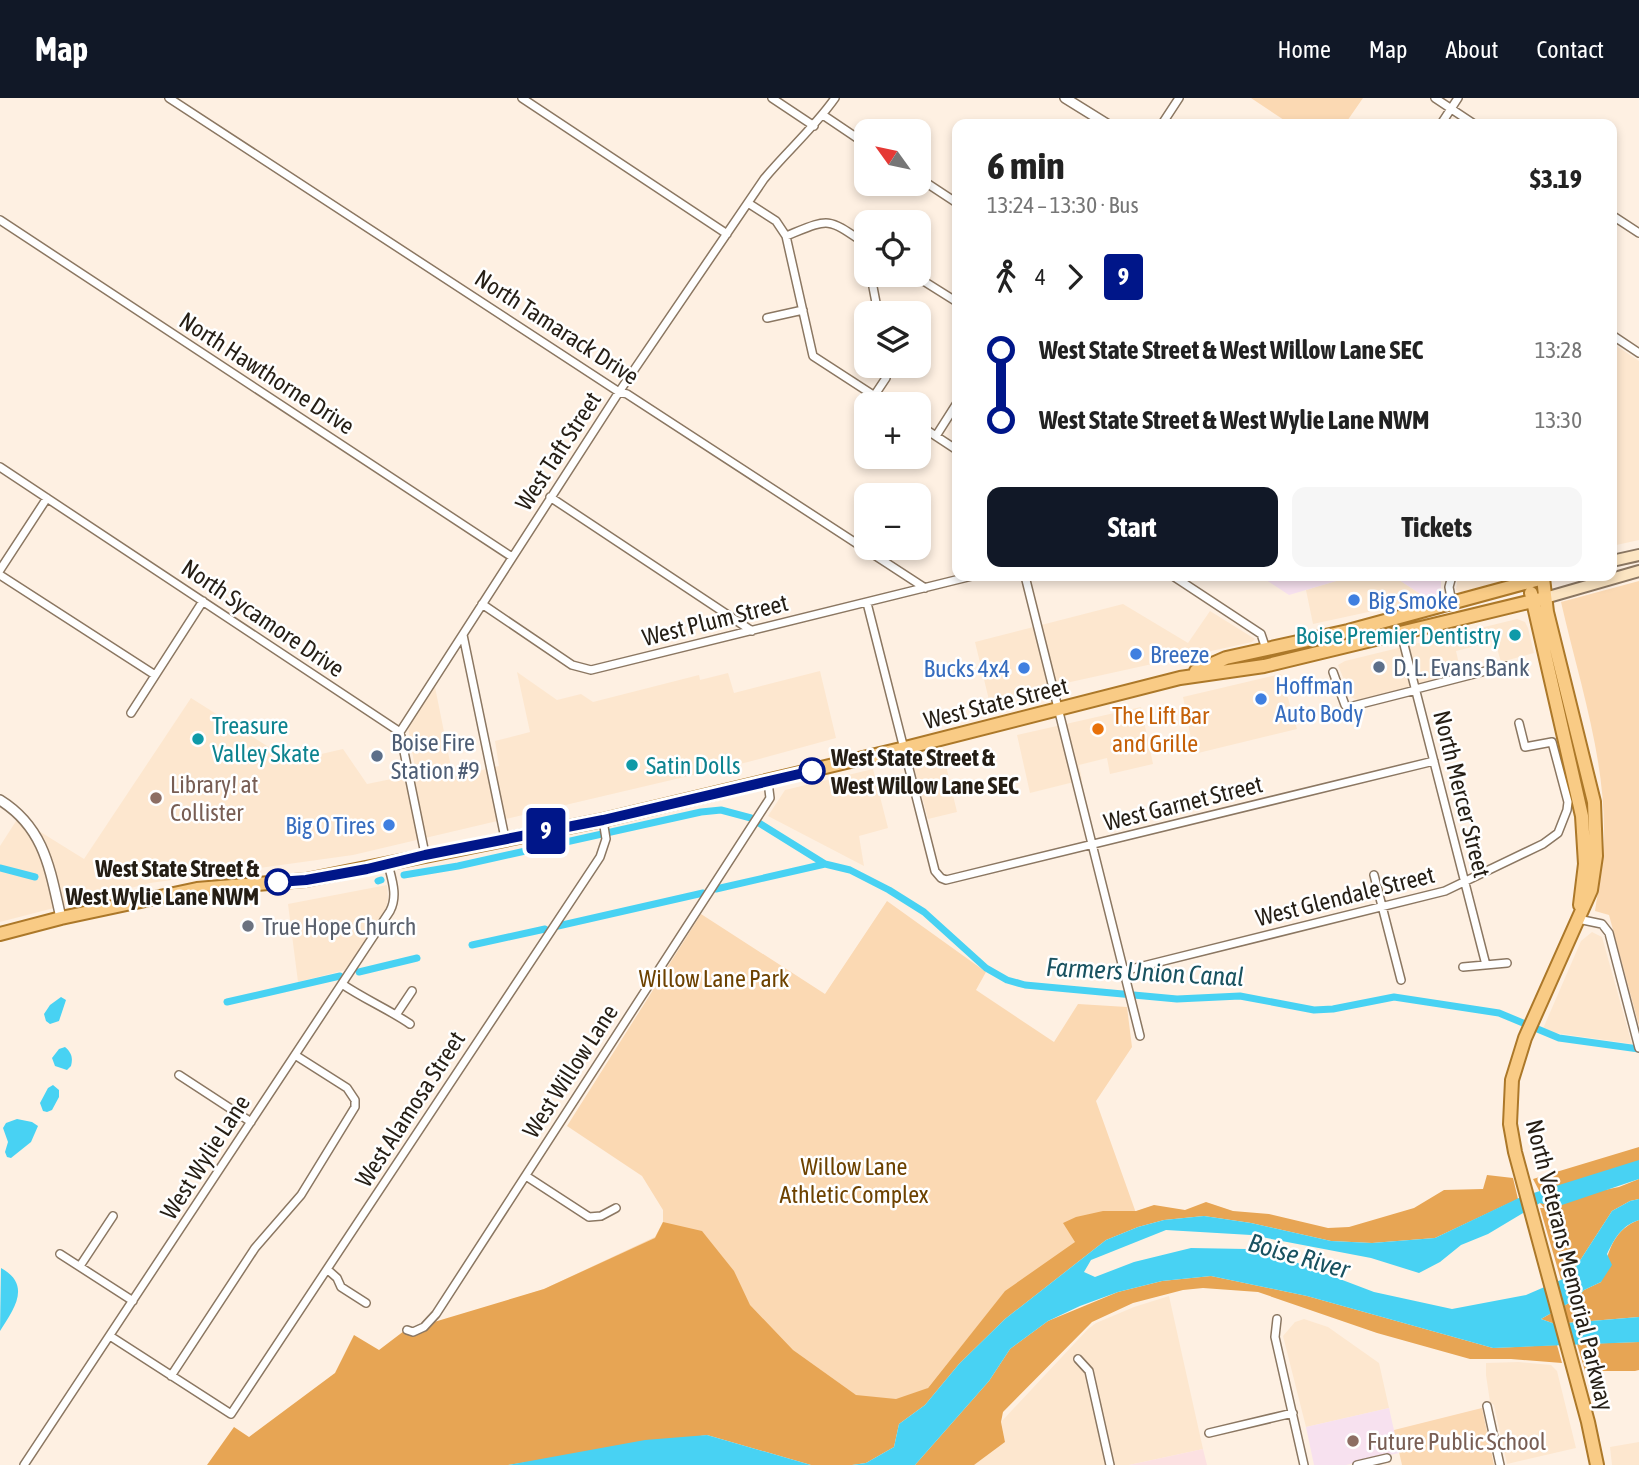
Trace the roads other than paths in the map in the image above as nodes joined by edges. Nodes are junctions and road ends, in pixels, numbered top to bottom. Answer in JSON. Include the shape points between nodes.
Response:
{"nodes":[{"id":1,"x":169,"y":98,"type":"edge"},
{"id":2,"x":522,"y":98,"type":"edge"},
{"id":3,"x":772,"y":98,"type":"edge"},
{"id":4,"x":835,"y":98,"type":"edge"},
{"id":5,"x":1065,"y":98,"type":"edge"},
{"id":6,"x":1179,"y":98,"type":"edge"},
{"id":7,"x":1435,"y":98,"type":"edge"},
{"id":8,"x":1458,"y":98,"type":"edge"},
{"id":9,"x":1452,"y":108,"type":"junction"},
{"id":10,"x":823,"y":116,"type":"junction"},
{"id":11,"x":1099,"y":119,"type":"edge"},
{"id":12,"x":1165,"y":119,"type":"edge"},
{"id":13,"x":1444,"y":119,"type":"edge"},
{"id":14,"x":1467,"y":119,"type":"edge"},
{"id":15,"x":814,"y":126,"type":"junction"},
{"id":16,"x":854,"y":136,"type":"edge"},
{"id":17,"x":931,"y":186,"type":"edge"},
{"id":18,"x":952,"y":200,"type":"edge"},
{"id":19,"x":748,"y":203,"type":"junction"},
{"id":20,"x":1617,"y":219,"type":"edge"},
{"id":21,"x":0,"y":220,"type":"edge"},
{"id":22,"x":1639,"y":233,"type":"edge"},
{"id":23,"x":727,"y":234,"type":"junction"},
{"id":24,"x":786,"y":236,"type":"junction"},
{"id":25,"x":854,"y":237,"type":"edge"},
{"id":26,"x":931,"y":286,"type":"edge"},
{"id":27,"x":952,"y":299,"type":"edge"},
{"id":28,"x":803,"y":310,"type":"junction"},
{"id":29,"x":767,"y":318,"type":"dead end"},
{"id":30,"x":1617,"y":338,"type":"edge"},
{"id":31,"x":1639,"y":353,"type":"edge"},
{"id":32,"x":619,"y":392,"type":"junction"},
{"id":33,"x":868,"y":392,"type":"edge"},
{"id":34,"x":952,"y":411,"type":"edge"},
{"id":35,"x":931,"y":433,"type":"edge"},
{"id":36,"x":936,"y":436,"type":"junction"},
{"id":37,"x":952,"y":447,"type":"edge"},
{"id":38,"x":0,"y":467,"type":"edge"},
{"id":39,"x":550,"y":497,"type":"junction"},
{"id":40,"x":47,"y":498,"type":"junction"},
{"id":41,"x":1639,"y":555,"type":"edge"},
{"id":42,"x":512,"y":557,"type":"junction"},
{"id":43,"x":1617,"y":560,"type":"edge"},
{"id":44,"x":1639,"y":571,"type":"edge"},
{"id":45,"x":0,"y":573,"type":"edge"},
{"id":46,"x":1617,"y":577,"type":"edge"},
{"id":47,"x":952,"y":581,"type":"edge"},
{"id":48,"x":1026,"y":581,"type":"edge"},
{"id":49,"x":1181,"y":581,"type":"edge"},
{"id":50,"x":1451,"y":581,"type":"edge"},
{"id":51,"x":1522,"y":581,"type":"edge"},
{"id":52,"x":1529,"y":581,"type":"edge"},
{"id":53,"x":1544,"y":581,"type":"edge"},
{"id":54,"x":1603,"y":581,"type":"edge"},
{"id":55,"x":925,"y":588,"type":"junction"},
{"id":56,"x":1539,"y":599,"type":"junction"},
{"id":57,"x":203,"y":601,"type":"junction"},
{"id":58,"x":867,"y":603,"type":"junction"},
{"id":59,"x":1452,"y":603,"type":"junction"},
{"id":60,"x":482,"y":604,"type":"junction"},
{"id":61,"x":752,"y":631,"type":"junction"},
{"id":62,"x":1343,"y":632,"type":"junction"},
{"id":63,"x":1401,"y":633,"type":"junction"},
{"id":64,"x":463,"y":635,"type":"junction"},
{"id":65,"x":1266,"y":649,"type":"junction"},
{"id":66,"x":1314,"y":654,"type":"junction"},
{"id":67,"x":1225,"y":671,"type":"junction"},
{"id":68,"x":1333,"y":672,"type":"dead end"},
{"id":69,"x":1524,"y":672,"type":"dead end"},
{"id":70,"x":155,"y":675,"type":"junction"},
{"id":71,"x":1180,"y":678,"type":"junction"},
{"id":72,"x":1416,"y":689,"type":"junction"},
{"id":73,"x":1058,"y":709,"type":"junction"},
{"id":74,"x":131,"y":713,"type":"dead end"},
{"id":75,"x":1520,"y":723,"type":"dead end"},
{"id":76,"x":400,"y":732,"type":"junction"},
{"id":77,"x":905,"y":748,"type":"junction"},
{"id":78,"x":1434,"y":761,"type":"junction"},
{"id":79,"x":768,"y":782,"type":"junction"},
{"id":80,"x":0,"y":800,"type":"edge"},
{"id":81,"x":604,"y":825,"type":"junction"},
{"id":82,"x":505,"y":838,"type":"junction"},
{"id":83,"x":1092,"y":845,"type":"junction"},
{"id":84,"x":425,"y":855,"type":"junction"},
{"id":85,"x":388,"y":864,"type":"junction"},
{"id":86,"x":1374,"y":875,"type":"dead end"},
{"id":87,"x":1465,"y":883,"type":"junction"},
{"id":88,"x":1382,"y":907,"type":"junction"},
{"id":89,"x":61,"y":918,"type":"junction"},
{"id":90,"x":1578,"y":919,"type":"junction"},
{"id":91,"x":0,"y":934,"type":"edge"},
{"id":92,"x":1507,"y":963,"type":"dead end"},
{"id":93,"x":1486,"y":965,"type":"junction"},
{"id":94,"x":1463,"y":967,"type":"dead end"},
{"id":95,"x":1124,"y":971,"type":"junction"},
{"id":96,"x":1401,"y":980,"type":"dead end"},
{"id":97,"x":342,"y":984,"type":"junction"},
{"id":98,"x":412,"y":991,"type":"dead end"},
{"id":99,"x":396,"y":1015,"type":"junction"},
{"id":100,"x":410,"y":1024,"type":"dead end"},
{"id":101,"x":1140,"y":1036,"type":"dead end"},
{"id":102,"x":1639,"y":1048,"type":"edge"},
{"id":103,"x":295,"y":1055,"type":"junction"},
{"id":104,"x":179,"y":1075,"type":"dead end"},
{"id":105,"x":251,"y":1122,"type":"junction"},
{"id":106,"x":526,"y":1175,"type":"junction"},
{"id":107,"x":616,"y":1208,"type":"dead end"},
{"id":108,"x":113,"y":1216,"type":"dead end"},
{"id":109,"x":60,"y":1254,"type":"dead end"},
{"id":110,"x":80,"y":1266,"type":"junction"},
{"id":111,"x":328,"y":1270,"type":"junction"},
{"id":112,"x":133,"y":1301,"type":"junction"},
{"id":113,"x":366,"y":1303,"type":"dead end"},
{"id":114,"x":1277,"y":1319,"type":"dead end"},
{"id":115,"x":407,"y":1330,"type":"dead end"},
{"id":116,"x":110,"y":1336,"type":"junction"},
{"id":117,"x":1078,"y":1359,"type":"dead end"},
{"id":118,"x":171,"y":1376,"type":"junction"},
{"id":119,"x":1487,"y":1406,"type":"dead end"},
{"id":120,"x":1293,"y":1413,"type":"junction"},
{"id":121,"x":1209,"y":1433,"type":"dead end"},
{"id":122,"x":1387,"y":1458,"type":"dead end"},
{"id":123,"x":24,"y":1465,"type":"edge"},
{"id":124,"x":1110,"y":1465,"type":"edge"},
{"id":125,"x":1304,"y":1465,"type":"edge"},
{"id":126,"x":1357,"y":1465,"type":"edge"},
{"id":127,"x":1500,"y":1465,"type":"edge"},
{"id":128,"x":1597,"y":1465,"type":"edge"}],
"edges":[{"from":1,"to":32,"type":"street","name":"North Tamarack Drive"},
{"from":2,"to":23,"type":"street"},
{"from":3,"to":15,"type":"street"},
{"from":4,"to":10,"type":"street","name":"West Taft Street"},
{"from":5,"to":11,"type":"street"},
{"from":6,"to":12,"type":"street"},
{"from":7,"to":9,"type":"street"},
{"from":8,"to":9,"type":"street"},
{"from":9,"to":13,"type":"street"},
{"from":9,"to":14,"type":"street"},
{"from":10,"to":15,"type":"street","name":"West Taft Street"},
{"from":10,"to":16,"type":"street"},
{"from":15,"to":19,"type":"street","name":"West Taft Street","via":[[781,158]]},
{"from":17,"to":18,"type":"street"},
{"from":19,"to":23,"type":"street","name":"West Taft Street"},
{"from":19,"to":24,"type":"street","via":[[776,221]]},
{"from":20,"to":22,"type":"street"},
{"from":21,"to":42,"type":"street","name":"North Hawthorne Drive"},
{"from":23,"to":32,"type":"street","name":"West Taft Street"},
{"from":24,"to":25,"type":"street","via":[[830,222]]},
{"from":24,"to":28,"type":"street"},
{"from":26,"to":27,"type":"street"},
{"from":28,"to":29,"type":"street"},
{"from":28,"to":33,"type":"street","via":[[813,356]]},
{"from":30,"to":31,"type":"street"},
{"from":32,"to":39,"type":"street","name":"West Taft Street"},
{"from":32,"to":55,"type":"street","name":"North Tamarack Drive"},
{"from":34,"to":36,"type":"street"},
{"from":35,"to":36,"type":"street"},
{"from":36,"to":37,"type":"street"},
{"from":38,"to":40,"type":"street","name":"North Sycamore Drive"},
{"from":39,"to":42,"type":"street","name":"West Taft Street"},
{"from":39,"to":61,"type":"street"},
{"from":40,"to":45,"type":"street"},
{"from":40,"to":57,"type":"street","name":"North Sycamore Drive"},
{"from":41,"to":43,"type":"main road"},
{"from":42,"to":60,"type":"street","name":"West Taft Street"},
{"from":44,"to":46,"type":"main road","name":"West State Street"},
{"from":45,"to":70,"type":"street"},
{"from":47,"to":55,"type":"street","name":"West Plum Street"},
{"from":48,"to":73,"type":"street"},
{"from":49,"to":65,"type":"street","via":[[1261,634]]},
{"from":50,"to":59,"type":"street"},
{"from":51,"to":59,"type":"main road","name":"West State Street"},
{"from":52,"to":56,"type":"main road","name":"North Veterans Memorial Parkway"},
{"from":53,"to":56,"type":"main road","name":"North Veterans Memorial Parkway"},
{"from":54,"to":56,"type":"main road","name":"West State Street"},
{"from":55,"to":58,"type":"street","name":"West Plum Street"},
{"from":56,"to":63,"type":"main road","name":"West State Street"},
{"from":56,"to":90,"type":"main road","name":"North Veterans Memorial Parkway","via":[[1592,792],[1597,828],[1591,890]]},
{"from":57,"to":70,"type":"street"},
{"from":57,"to":76,"type":"street","name":"North Sycamore Drive"},
{"from":58,"to":61,"type":"street","name":"West Plum Street"},
{"from":58,"to":77,"type":"street"},
{"from":59,"to":62,"type":"main road","name":"West State Street"},
{"from":60,"to":61,"type":"street","name":"West Plum Street","via":[[582,669],[600,669]]},
{"from":60,"to":64,"type":"street","name":"West Taft Street"},
{"from":62,"to":65,"type":"main road","name":"West State Street"},
{"from":62,"to":66,"type":"main road","name":"West State Street","via":[[1314,646]]},
{"from":63,"to":66,"type":"main road","name":"West State Street"},
{"from":63,"to":72,"type":"street","name":"North Mercer Street"},
{"from":64,"to":76,"type":"street","name":"West Taft Street"},
{"from":64,"to":82,"type":"street"},
{"from":65,"to":67,"type":"main road","name":"West State Street","via":[[1263,658]]},
{"from":65,"to":71,"type":"main road","name":"West State Street","via":[[1226,658]]},
{"from":66,"to":67,"type":"main road","name":"West State Street"},
{"from":67,"to":71,"type":"main road","name":"West State Street"},
{"from":68,"to":72,"type":"street","via":[[1349,707]]},
{"from":69,"to":72,"type":"street","via":[[1505,666]]},
{"from":70,"to":74,"type":"street"},
{"from":71,"to":73,"type":"main road","name":"West State Street"},
{"from":72,"to":78,"type":"street","name":"North Mercer Street"},
{"from":73,"to":77,"type":"main road","name":"West State Street"},
{"from":73,"to":83,"type":"street"},
{"from":75,"to":87,"type":"street","name":"West Glendale Street","via":[[1525,747],[1552,742],[1567,802],[1558,833]]},
{"from":76,"to":84,"type":"street"},
{"from":77,"to":79,"type":"main road","name":"West State Street"},
{"from":77,"to":83,"type":"street","name":"West Garnet Street","via":[[935,870],[941,878],[951,880]]},
{"from":78,"to":83,"type":"street","name":"West Garnet Street"},
{"from":78,"to":87,"type":"street","name":"North Mercer Street"},
{"from":79,"to":81,"type":"main road","name":"West State Street"},
{"from":79,"to":106,"type":"street","name":"West Willow Lane","via":[[770,799]]},
{"from":80,"to":89,"type":"street","via":[[24,818],[41,843]]},
{"from":81,"to":82,"type":"main road","name":"West State Street"},
{"from":81,"to":111,"type":"street","name":"West Alamosa Street","via":[[606,839],[600,857]]},
{"from":82,"to":84,"type":"main road","name":"West State Street"},
{"from":83,"to":95,"type":"street"},
{"from":84,"to":85,"type":"main road","name":"West State Street"},
{"from":85,"to":89,"type":"main road","name":"West State Street","via":[[306,880],[197,889]]},
{"from":85,"to":97,"type":"street","name":"West Wylie Lane","via":[[394,903]]},
{"from":86,"to":88,"type":"street"},
{"from":87,"to":88,"type":"street","name":"West Glendale Street"},
{"from":87,"to":93,"type":"street","name":"North Mercer Street"},
{"from":88,"to":95,"type":"street","name":"West Glendale Street"},
{"from":88,"to":96,"type":"street"},
{"from":89,"to":91,"type":"main road","name":"West State Street"},
{"from":90,"to":102,"type":"street","via":[[1602,924],[1609,933]]},
{"from":90,"to":128,"type":"main road","name":"North Veterans Memorial Parkway","via":[[1525,1038],[1512,1080],[1510,1124]]},
{"from":92,"to":93,"type":"street"},
{"from":93,"to":94,"type":"street"},
{"from":95,"to":101,"type":"street"},
{"from":97,"to":99,"type":"street"},
{"from":97,"to":103,"type":"street","name":"West Wylie Lane"},
{"from":98,"to":99,"type":"street"},
{"from":99,"to":100,"type":"street"},
{"from":103,"to":105,"type":"street","name":"West Wylie Lane"},
{"from":103,"to":118,"type":"street","via":[[347,1088],[355,1100],[352,1116],[300,1195],[255,1248]]},
{"from":104,"to":105,"type":"street"},
{"from":105,"to":112,"type":"street","name":"West Wylie Lane"},
{"from":106,"to":107,"type":"street","via":[[589,1217]]},
{"from":106,"to":115,"type":"street","name":"West Willow Lane","via":[[436,1314],[424,1327]]},
{"from":108,"to":110,"type":"street"},
{"from":109,"to":110,"type":"street"},
{"from":110,"to":112,"type":"street"},
{"from":111,"to":113,"type":"street","via":[[341,1287]]},
{"from":111,"to":118,"type":"street","name":"West Alamosa Street","via":[[231,1414]]},
{"from":112,"to":116,"type":"street","name":"West Wylie Lane"},
{"from":114,"to":120,"type":"street","via":[[1275,1336]]},
{"from":116,"to":118,"type":"street"},
{"from":116,"to":123,"type":"street","name":"West Wylie Lane"},
{"from":117,"to":124,"type":"street","via":[[1089,1371]]},
{"from":119,"to":127,"type":"street"},
{"from":120,"to":121,"type":"street"},
{"from":120,"to":125,"type":"street"},
{"from":122,"to":126,"type":"street"}]}
